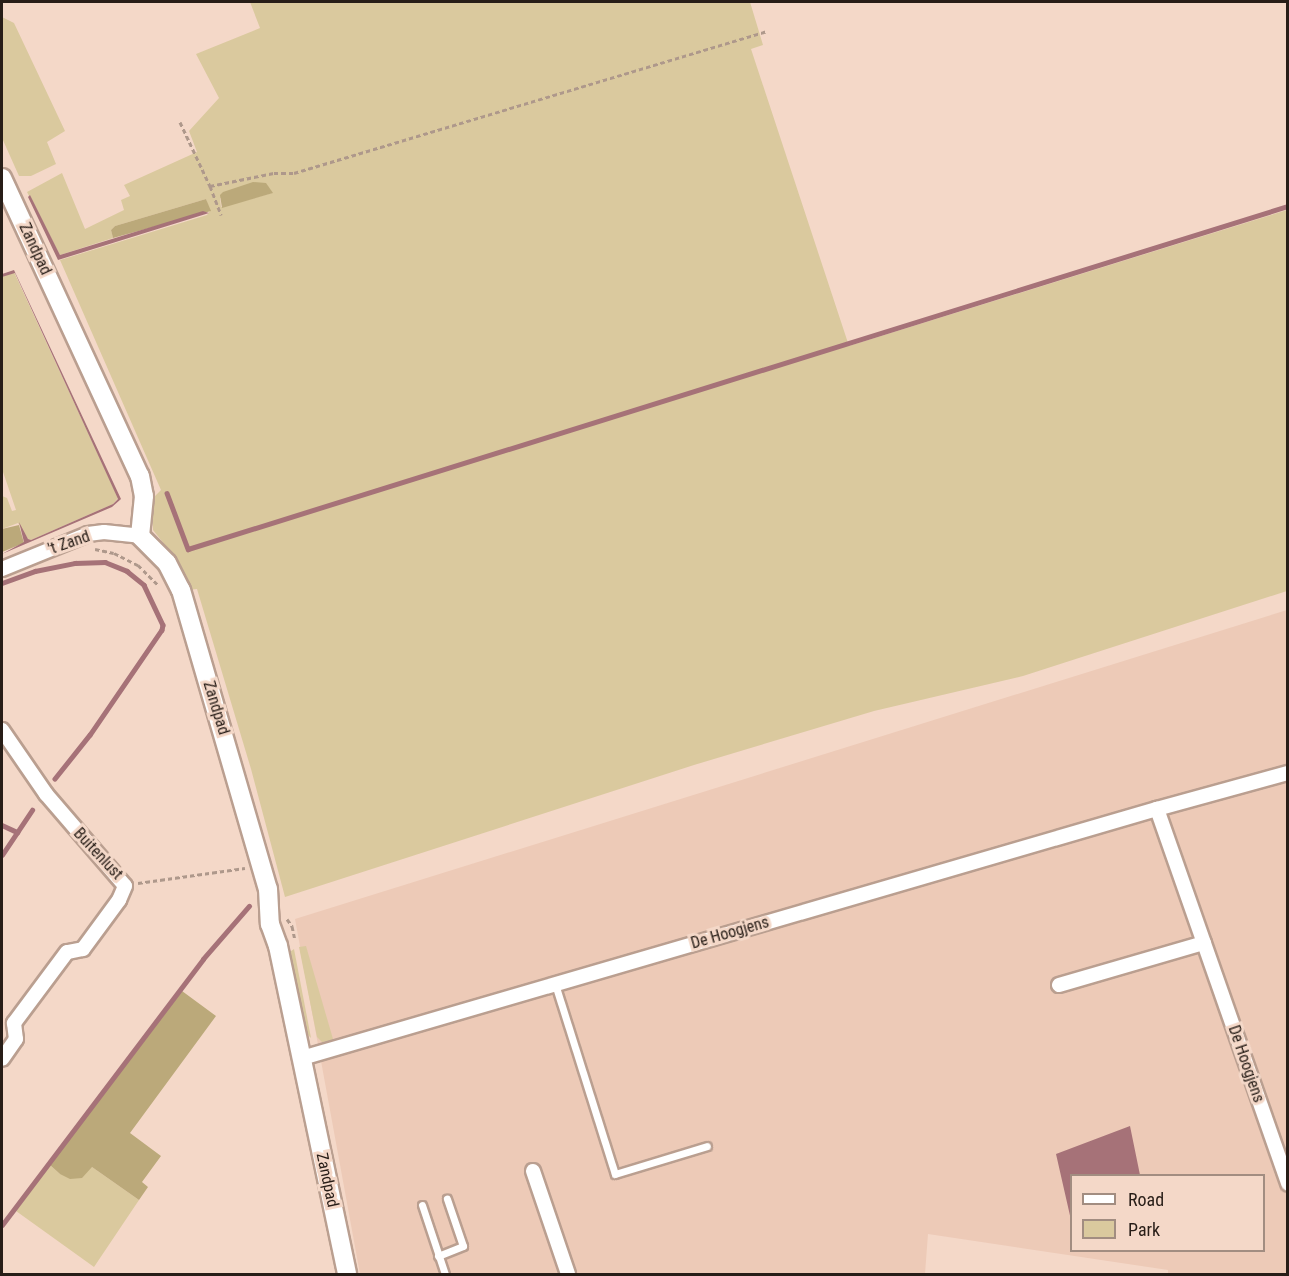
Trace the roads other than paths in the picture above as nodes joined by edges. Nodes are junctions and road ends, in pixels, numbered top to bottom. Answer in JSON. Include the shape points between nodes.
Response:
{"nodes":[{"id":1,"x":2,"y":177,"type":"edge"},
{"id":2,"x":140,"y":536,"type":"junction"},
{"id":3,"x":2,"y":569,"type":"edge"},
{"id":4,"x":2,"y":730,"type":"edge"},
{"id":5,"x":1287,"y":773,"type":"edge"},
{"id":6,"x":1157,"y":809,"type":"junction"},
{"id":7,"x":1204,"y":943,"type":"junction"},
{"id":8,"x":555,"y":984,"type":"junction"},
{"id":9,"x":1059,"y":985,"type":"dead end"},
{"id":10,"x":302,"y":1058,"type":"junction"},
{"id":11,"x":2,"y":1059,"type":"edge"},
{"id":12,"x":707,"y":1146,"type":"dead end"},
{"id":13,"x":533,"y":1171,"type":"dead end"},
{"id":14,"x":1287,"y":1184,"type":"edge"},
{"id":15,"x":447,"y":1199,"type":"dead end"},
{"id":16,"x":422,"y":1205,"type":"dead end"},
{"id":17,"x":438,"y":1256,"type":"junction"},
{"id":18,"x":347,"y":1275,"type":"edge"},
{"id":19,"x":444,"y":1275,"type":"edge"},
{"id":20,"x":568,"y":1275,"type":"edge"}],
"edges":[{"from":1,"to":2,"type":"street","name":"Zandpad","via":[[140,476],[144,496]]},
{"from":2,"to":3,"type":"street","name":"'t Zand","via":[[88,534]]},
{"from":2,"to":10,"type":"street","name":"Zandpad","via":[[167,563],[181,590],[268,889],[270,924]]},
{"from":4,"to":11,"type":"street","name":"Buitenlust","via":[[56,807],[124,882],[123,893],[82,949],[67,952],[14,1023],[16,1039]]},
{"from":5,"to":6,"type":"street","name":"De Hoogjens"},
{"from":6,"to":7,"type":"street","name":"De Hoogjens"},
{"from":6,"to":8,"type":"street","name":"De Hoogjens"},
{"from":7,"to":9,"type":"street"},
{"from":7,"to":14,"type":"street","name":"De Hoogjens"},
{"from":8,"to":10,"type":"street","name":"De Hoogjens"},
{"from":8,"to":12,"type":"lane","via":[[615,1174]]},
{"from":10,"to":18,"type":"street","name":"Zandpad"},
{"from":13,"to":20,"type":"street"},
{"from":15,"to":17,"type":"lane","via":[[463,1246]]},
{"from":16,"to":17,"type":"lane"},
{"from":17,"to":19,"type":"lane"}]}
